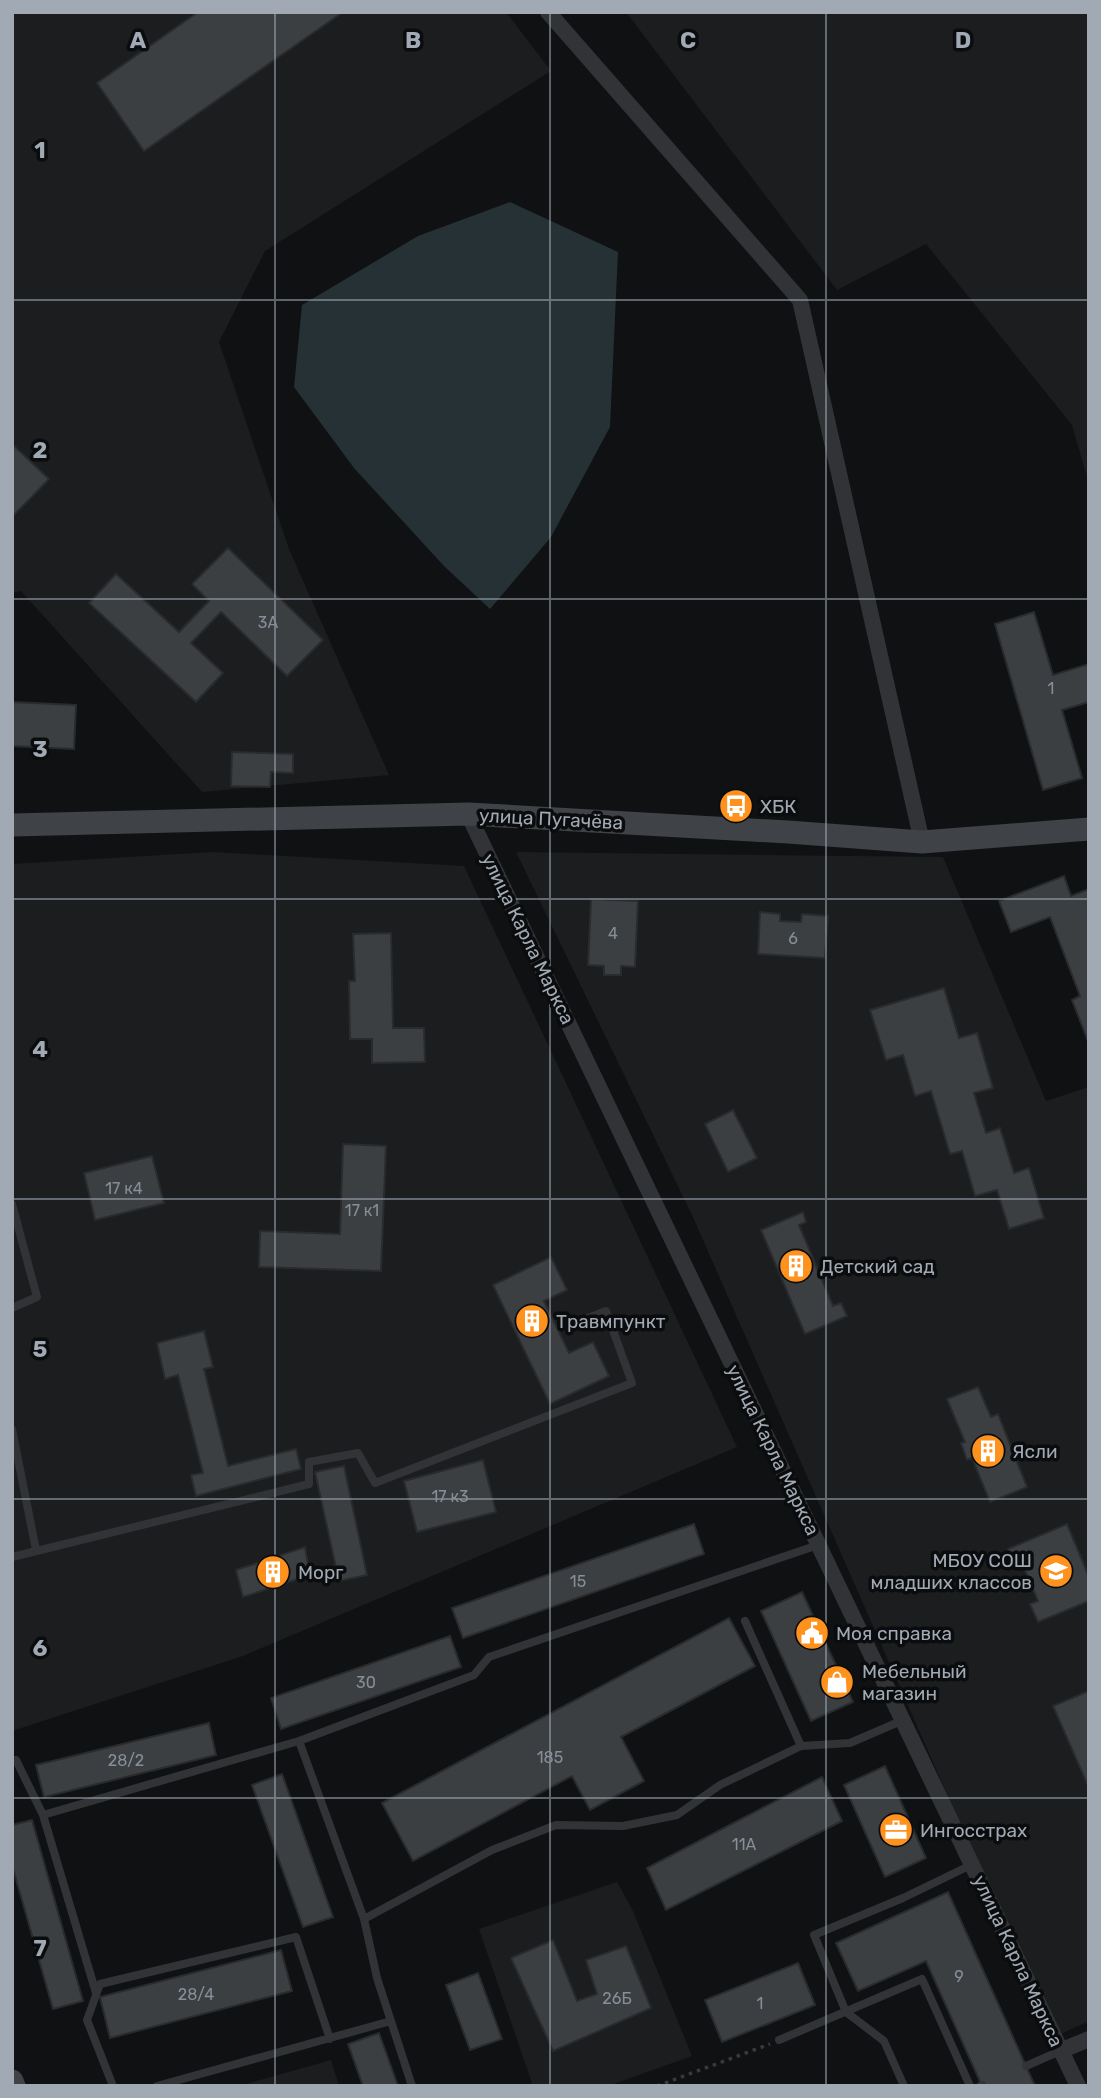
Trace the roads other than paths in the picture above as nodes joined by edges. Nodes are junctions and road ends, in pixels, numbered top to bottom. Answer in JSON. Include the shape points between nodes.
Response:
{"nodes":[{"id":1,"x":548,"y":12,"type":"edge"},
{"id":2,"x":468,"y":814,"type":"junction"},
{"id":3,"x":12,"y":825,"type":"edge"},
{"id":4,"x":1089,"y":828,"type":"edge"},
{"id":5,"x":922,"y":842,"type":"junction"},
{"id":6,"x":12,"y":1204,"type":"edge"},
{"id":7,"x":12,"y":1308,"type":"edge"},
{"id":8,"x":580,"y":1321,"type":"dead end"},
{"id":9,"x":12,"y":1429,"type":"edge"},
{"id":10,"x":818,"y":1545,"type":"junction"},
{"id":11,"x":36,"y":1550,"type":"junction"},
{"id":12,"x":12,"y":1556,"type":"edge"},
{"id":13,"x":745,"y":1621,"type":"dead end"},
{"id":14,"x":901,"y":1721,"type":"junction"},
{"id":15,"x":299,"y":1741,"type":"junction"},
{"id":16,"x":801,"y":1746,"type":"junction"},
{"id":17,"x":12,"y":1761,"type":"edge"},
{"id":18,"x":43,"y":1815,"type":"junction"},
{"id":19,"x":973,"y":1864,"type":"junction"},
{"id":20,"x":364,"y":1919,"type":"junction"},
{"id":21,"x":97,"y":1994,"type":"junction"},
{"id":22,"x":846,"y":2012,"type":"junction"},
{"id":23,"x":391,"y":2021,"type":"junction"},
{"id":24,"x":330,"y":2039,"type":"junction"},
{"id":25,"x":1089,"y":2039,"type":"edge"},
{"id":26,"x":779,"y":2040,"type":"road end"},
{"id":27,"x":1060,"y":2051,"type":"junction"},
{"id":28,"x":1026,"y":2066,"type":"dead end"},
{"id":29,"x":12,"y":2081,"type":"edge"},
{"id":30,"x":14,"y":2086,"type":"edge"},
{"id":31,"x":113,"y":2086,"type":"edge"},
{"id":32,"x":157,"y":2086,"type":"edge"},
{"id":33,"x":412,"y":2086,"type":"edge"},
{"id":34,"x":904,"y":2086,"type":"edge"},
{"id":35,"x":971,"y":2086,"type":"edge"},
{"id":36,"x":1078,"y":2086,"type":"edge"}],
"edges":[{"from":1,"to":5,"type":"street","via":[[800,300]]},
{"from":2,"to":3,"type":"street","name":"улица Пугачёва"},
{"from":2,"to":5,"type":"street","name":"улица Пугачёва"},
{"from":2,"to":10,"type":"street","name":"улица Карла Маркса"},
{"from":4,"to":5,"type":"street","name":"улица Пугачёва"},
{"from":6,"to":7,"type":"lane","via":[[37,1297]]},
{"from":8,"to":11,"type":"lane","via":[[606,1311],[632,1383],[375,1483],[358,1453],[309,1462],[309,1484]]},
{"from":9,"to":11,"type":"lane"},
{"from":10,"to":14,"type":"street","name":"улица Карла Маркса"},
{"from":10,"to":15,"type":"lane","via":[[489,1657],[474,1675]]},
{"from":11,"to":12,"type":"lane"},
{"from":13,"to":16,"type":"lane"},
{"from":14,"to":16,"type":"lane","via":[[850,1743]]},
{"from":14,"to":19,"type":"street","name":"улица Карла Маркса"},
{"from":15,"to":18,"type":"lane"},
{"from":15,"to":20,"type":"lane"},
{"from":16,"to":20,"type":"lane","via":[[720,1784],[677,1815],[623,1826],[556,1825],[492,1850]]},
{"from":17,"to":18,"type":"lane","via":[[16,1760]]},
{"from":18,"to":21,"type":"lane"},
{"from":19,"to":22,"type":"lane","via":[[814,1935]]},
{"from":19,"to":27,"type":"street","name":"улица Карла Маркса"},
{"from":20,"to":23,"type":"lane"},
{"from":21,"to":24,"type":"lane","via":[[100,1984],[296,1937]]},
{"from":21,"to":31,"type":"lane","via":[[86,2020]]},
{"from":22,"to":26,"type":"lane"},
{"from":22,"to":34,"type":"lane","via":[[884,2041]]},
{"from":22,"to":35,"type":"lane","via":[[922,1979]]},
{"from":23,"to":24,"type":"lane"},
{"from":23,"to":33,"type":"lane"},
{"from":24,"to":32,"type":"lane"},
{"from":25,"to":27,"type":"street"},
{"from":27,"to":28,"type":"lane"},
{"from":27,"to":36,"type":"street","name":"улица Карла Маркса"},
{"from":29,"to":30,"type":"street"}]}
